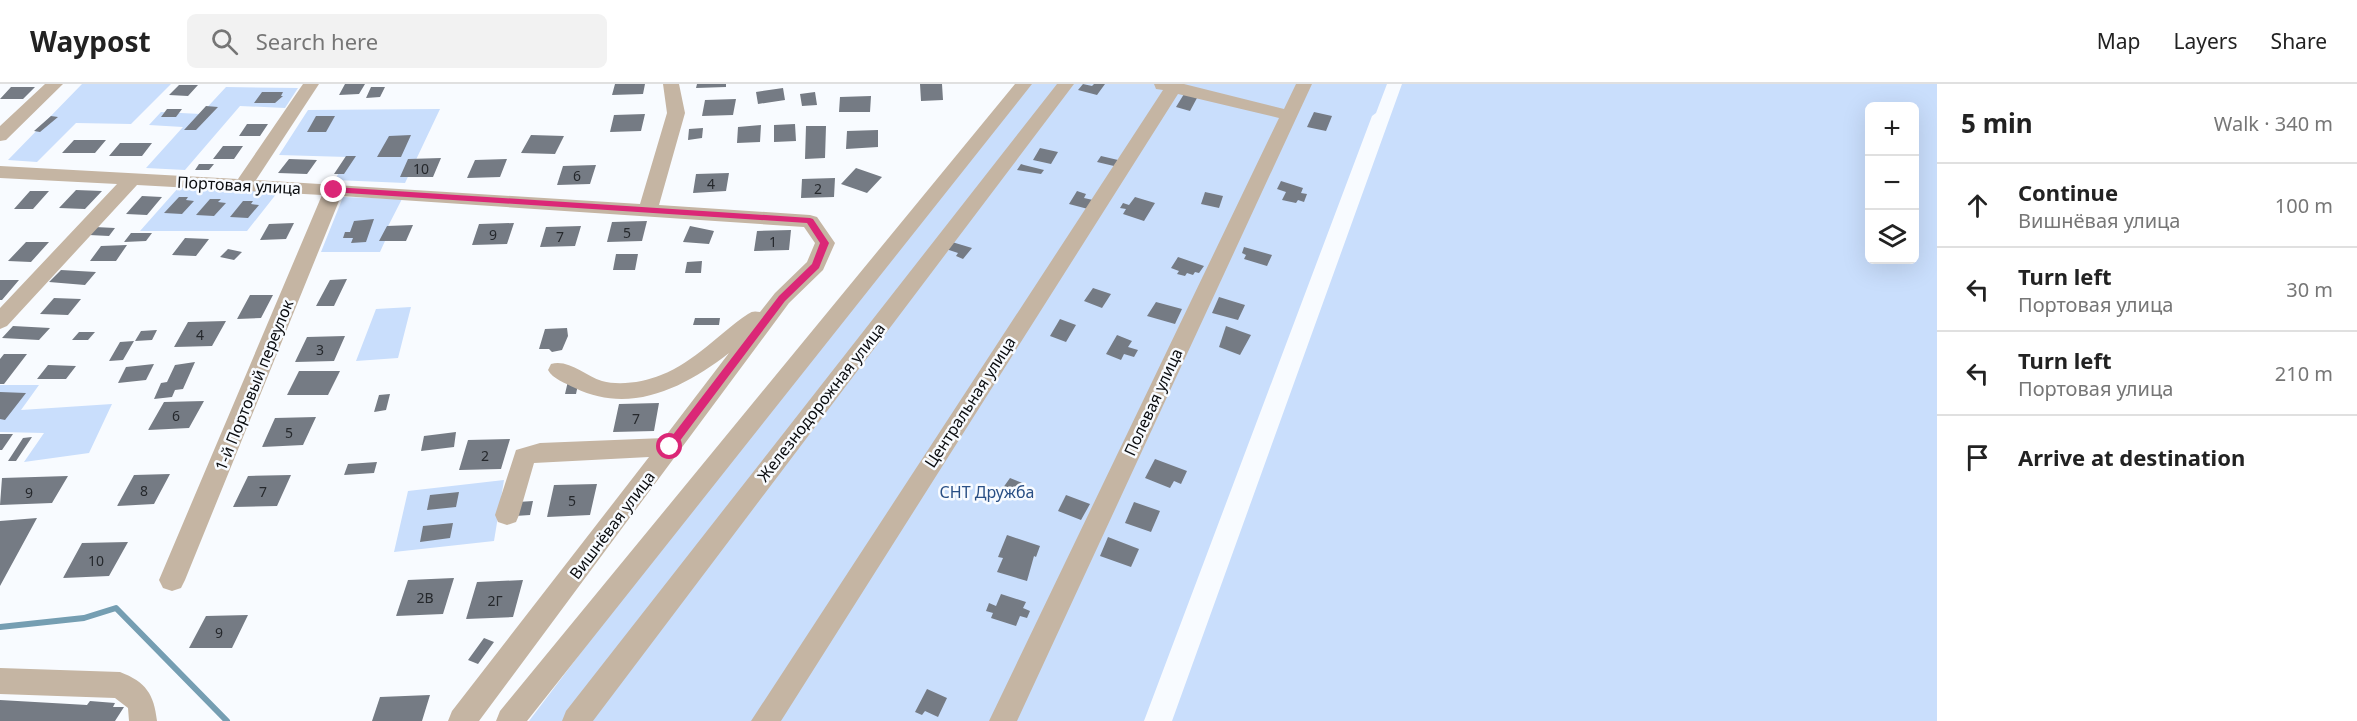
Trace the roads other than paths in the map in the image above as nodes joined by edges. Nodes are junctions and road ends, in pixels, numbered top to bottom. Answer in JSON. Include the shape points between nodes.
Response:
{"nodes":[{"id":1,"x":55,"y":84,"type":"edge"},
{"id":2,"x":311,"y":84,"type":"edge"},
{"id":3,"x":671,"y":84,"type":"edge"},
{"id":4,"x":1024,"y":84,"type":"edge"},
{"id":5,"x":1066,"y":84,"type":"edge"},
{"id":6,"x":1304,"y":84,"type":"edge"},
{"id":7,"x":1169,"y":85,"type":"edge"},
{"id":8,"x":1289,"y":115,"type":"junction"},
{"id":9,"x":0,"y":136,"type":"edge"},
{"id":10,"x":0,"y":172,"type":"edge"},
{"id":11,"x":132,"y":179,"type":"junction"},
{"id":12,"x":243,"y":186,"type":"junction"},
{"id":13,"x":334,"y":190,"type":"junction"},
{"id":14,"x":648,"y":210,"type":"junction"},
{"id":15,"x":825,"y":243,"type":"joint"},
{"id":16,"x":782,"y":298,"type":"junction"},
{"id":17,"x":0,"y":321,"type":"edge"},
{"id":18,"x":559,"y":370,"type":"dead end"},
{"id":19,"x":670,"y":447,"type":"junction"},
{"id":20,"x":507,"y":515,"type":"dead end"},
{"id":21,"x":172,"y":580,"type":"dead end"},
{"id":22,"x":0,"y":681,"type":"edge"},
{"id":23,"x":143,"y":721,"type":"edge"},
{"id":24,"x":462,"y":721,"type":"edge"},
{"id":25,"x":510,"y":721,"type":"edge"},
{"id":26,"x":576,"y":721,"type":"edge"},
{"id":27,"x":765,"y":721,"type":"edge"},
{"id":28,"x":1004,"y":721,"type":"edge"}],
"edges":[{"from":1,"to":9,"type":"street"},
{"from":2,"to":12,"type":"street"},
{"from":3,"to":14,"type":"street","via":[[676,113]]},
{"from":4,"to":25,"type":"street"},
{"from":5,"to":26,"type":"street","name":"Железнодорожная улица"},
{"from":6,"to":8,"type":"street","name":"Полевая улица"},
{"from":7,"to":8,"type":"street"},
{"from":7,"to":27,"type":"street","name":"Центральная улица"},
{"from":8,"to":28,"type":"street","name":"Полевая улица"},
{"from":10,"to":11,"type":"street","name":"Портовая улица"},
{"from":11,"to":12,"type":"street","name":"Портовая улица"},
{"from":11,"to":17,"type":"street"},
{"from":12,"to":13,"type":"street","name":"Портовая улица"},
{"from":13,"to":14,"type":"street","name":"Портовая улица"},
{"from":13,"to":21,"type":"street","name":"1-й Портовый переулок"},
{"from":14,"to":15,"type":"street","name":"Портовая улица","via":[[810,220]]},
{"from":15,"to":16,"type":"street","name":"Вишнёвая улица","via":[[816,266]]},
{"from":16,"to":18,"type":"street","via":[[683,377],[650,389],[605,390]]},
{"from":16,"to":19,"type":"street","name":"Вишнёвая улица"},
{"from":19,"to":20,"type":"street","via":[[540,452],[524,457]]},
{"from":19,"to":24,"type":"street","name":"Вишнёвая улица"},
{"from":22,"to":23,"type":"street","via":[[120,685],[141,702]]}]}
